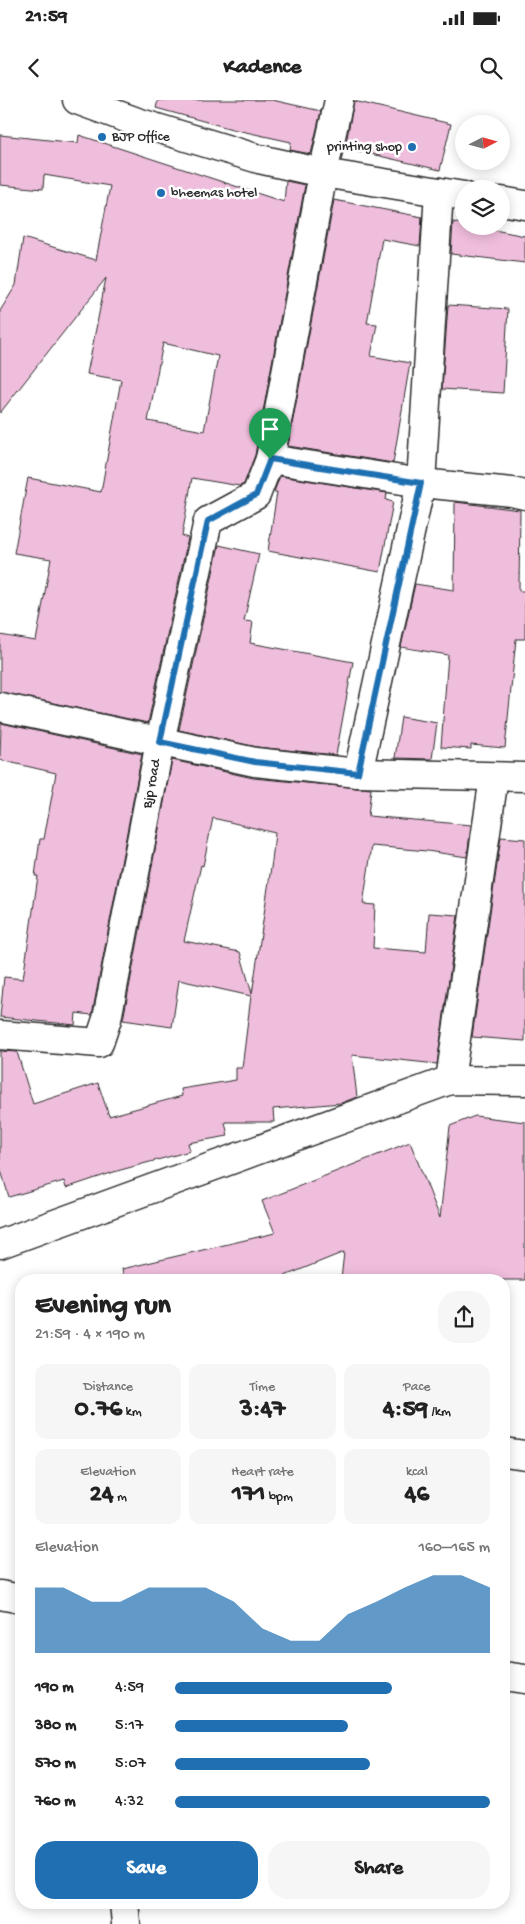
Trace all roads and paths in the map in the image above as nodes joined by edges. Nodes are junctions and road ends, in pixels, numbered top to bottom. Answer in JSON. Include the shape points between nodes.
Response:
{"nodes":[{"id":1,"x":77,"y":100,"type":"edge"},
{"id":2,"x":339,"y":100,"type":"edge"},
{"id":3,"x":323,"y":173,"type":"junction"},
{"id":4,"x":451,"y":194,"type":"edge"},
{"id":5,"x":510,"y":202,"type":"edge"},
{"id":6,"x":525,"y":204,"type":"edge"},
{"id":7,"x":270,"y":459,"type":"junction"},
{"id":8,"x":421,"y":483,"type":"junction"},
{"id":9,"x":525,"y":495,"type":"edge"},
{"id":10,"x":0,"y":708,"type":"edge"},
{"id":11,"x":160,"y":742,"type":"junction"},
{"id":12,"x":358,"y":773,"type":"junction"},
{"id":13,"x":525,"y":776,"type":"edge"},
{"id":14,"x":494,"y":777,"type":"junction"},
{"id":15,"x":0,"y":1035,"type":"edge"},
{"id":16,"x":450,"y":1080,"type":"junction"},
{"id":17,"x":525,"y":1082,"type":"edge"},
{"id":18,"x":0,"y":1244,"type":"edge"},
{"id":19,"x":510,"y":1453,"type":"edge"},
{"id":20,"x":525,"y":1455,"type":"edge"},
{"id":21,"x":0,"y":1595,"type":"edge"},
{"id":22,"x":15,"y":1598,"type":"edge"},
{"id":23,"x":510,"y":1677,"type":"edge"},
{"id":24,"x":525,"y":1679,"type":"edge"},
{"id":25,"x":125,"y":1909,"type":"edge"},
{"id":26,"x":126,"y":1924,"type":"edge"}],
"edges":[{"from":1,"to":3,"type":"street","via":[[259,159]]},
{"from":2,"to":3,"type":"street","name":"Bjp road"},
{"from":3,"to":4,"type":"street"},
{"from":3,"to":7,"type":"street","name":"Bjp road"},
{"from":4,"to":8,"type":"street"},
{"from":5,"to":6,"type":"street"},
{"from":7,"to":8,"type":"street"},
{"from":7,"to":11,"type":"street","name":"Bjp road","via":[[256,495],[208,521]]},
{"from":8,"to":9,"type":"street"},
{"from":8,"to":12,"type":"street"},
{"from":10,"to":11,"type":"street"},
{"from":11,"to":12,"type":"street","via":[[255,762]]},
{"from":11,"to":15,"type":"street","name":"Bjp road","via":[[107,1018],[99,1043]]},
{"from":12,"to":14,"type":"street"},
{"from":13,"to":14,"type":"street"},
{"from":14,"to":16,"type":"street"},
{"from":16,"to":17,"type":"street"},
{"from":16,"to":18,"type":"street"},
{"from":19,"to":20,"type":"street"},
{"from":21,"to":22,"type":"street"},
{"from":23,"to":24,"type":"street"},
{"from":25,"to":26,"type":"street"}]}
